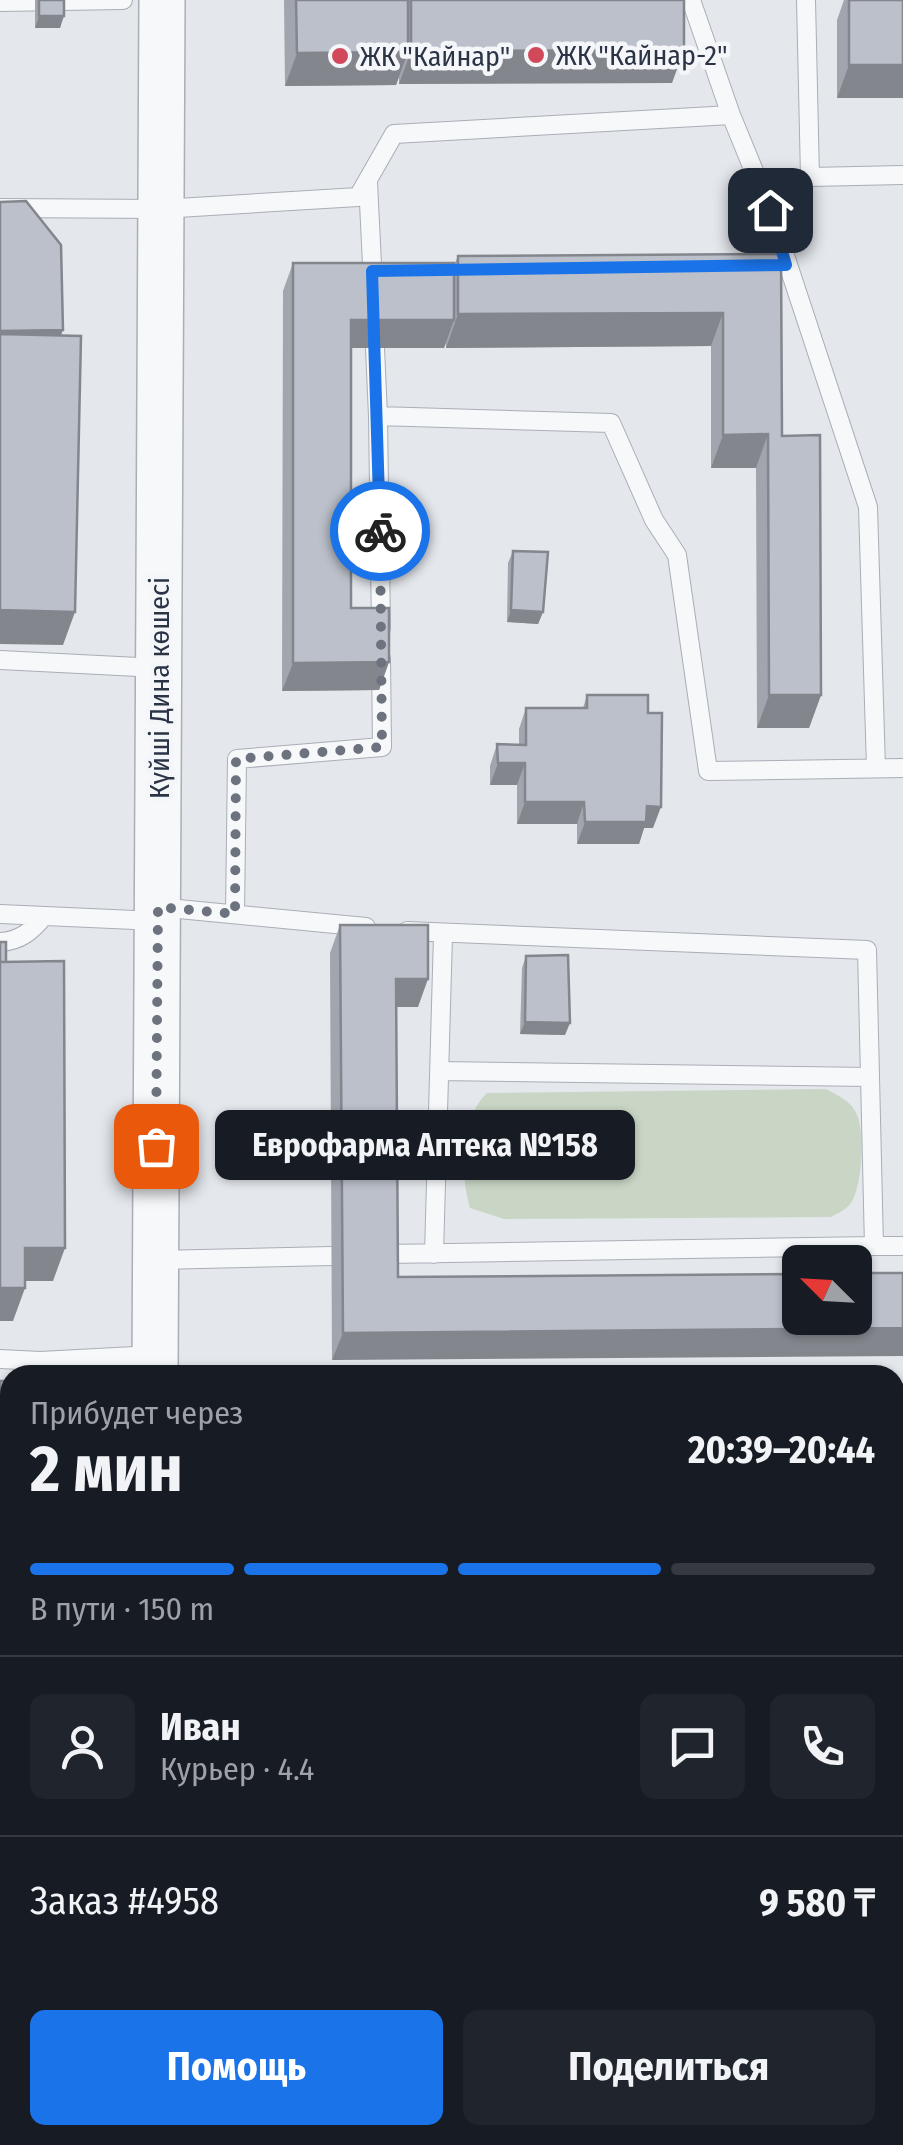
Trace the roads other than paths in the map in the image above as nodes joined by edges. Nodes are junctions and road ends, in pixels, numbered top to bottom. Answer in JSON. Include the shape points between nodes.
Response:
{"nodes":[{"id":1,"x":124,"y":0,"type":"edge"},
{"id":2,"x":162,"y":0,"type":"edge"},
{"id":3,"x":691,"y":0,"type":"edge"},
{"id":4,"x":806,"y":0,"type":"edge"},
{"id":5,"x":0,"y":2,"type":"edge"},
{"id":6,"x":731,"y":115,"type":"junction"},
{"id":7,"x":903,"y":175,"type":"edge"},
{"id":8,"x":810,"y":178,"type":"junction"},
{"id":9,"x":368,"y":180,"type":"junction"},
{"id":10,"x":0,"y":208,"type":"edge"},
{"id":11,"x":161,"y":209,"type":"junction"},
{"id":12,"x":770,"y":210,"type":"junction"},
{"id":13,"x":766,"y":265,"type":"edge"},
{"id":14,"x":786,"y":265,"type":"junction"},
{"id":15,"x":372,"y":271,"type":"junction"},
{"id":16,"x":392,"y":271,"type":"edge"},
{"id":17,"x":378,"y":416,"type":"junction"},
{"id":18,"x":0,"y":660,"type":"edge"},
{"id":19,"x":159,"y":668,"type":"junction"},
{"id":20,"x":876,"y":768,"type":"junction"},
{"id":21,"x":903,"y":768,"type":"edge"},
{"id":22,"x":0,"y":914,"type":"edge"},
{"id":23,"x":158,"y":914,"type":"junction"},
{"id":24,"x":235,"y":914,"type":"junction"},
{"id":25,"x":44,"y":916,"type":"junction"},
{"id":26,"x":444,"y":935,"type":"junction"},
{"id":27,"x":0,"y":942,"type":"edge"},
{"id":28,"x":440,"y":1071,"type":"junction"},
{"id":29,"x":870,"y":1077,"type":"junction"},
{"id":30,"x":874,"y":1246,"type":"junction"},
{"id":31,"x":903,"y":1246,"type":"edge"},
{"id":32,"x":387,"y":1254,"type":"edge"},
{"id":33,"x":434,"y":1254,"type":"junction"},
{"id":34,"x":332,"y":1256,"type":"dead end"},
{"id":35,"x":156,"y":1260,"type":"junction"},
{"id":36,"x":0,"y":1359,"type":"edge"},
{"id":37,"x":155,"y":1365,"type":"edge"}],
"edges":[{"from":1,"to":5,"type":"lane"},
{"from":2,"to":11,"type":"street","name":"Күйші Дина көшесі"},
{"from":3,"to":6,"type":"lane"},
{"from":4,"to":8,"type":"lane"},
{"from":6,"to":9,"type":"lane","via":[[394,134]]},
{"from":6,"to":12,"type":"lane"},
{"from":7,"to":8,"type":"lane"},
{"from":8,"to":12,"type":"lane"},
{"from":9,"to":11,"type":"lane","via":[[358,196]]},
{"from":9,"to":15,"type":"lane"},
{"from":10,"to":11,"type":"lane"},
{"from":11,"to":19,"type":"street","name":"Күйші Дина көшесі"},
{"from":12,"to":14,"type":"lane"},
{"from":13,"to":14,"type":"lane"},
{"from":14,"to":20,"type":"lane","via":[[868,507]]},
{"from":15,"to":16,"type":"lane"},
{"from":15,"to":17,"type":"lane"},
{"from":17,"to":20,"type":"lane","via":[[611,424],[677,555],[708,771]]},
{"from":17,"to":24,"type":"lane","via":[[382,747],[236,759]]},
{"from":18,"to":19,"type":"lane"},
{"from":19,"to":23,"type":"street","name":"Күйші Дина көшесі"},
{"from":20,"to":21,"type":"lane"},
{"from":22,"to":25,"type":"lane"},
{"from":23,"to":24,"type":"lane"},
{"from":23,"to":25,"type":"lane"},
{"from":23,"to":35,"type":"street","name":"Күйші Дина көшесі"},
{"from":24,"to":26,"type":"lane"},
{"from":25,"to":27,"type":"lane","via":[[23,936]]},
{"from":26,"to":28,"type":"lane"},
{"from":26,"to":29,"type":"lane","via":[[867,950]]},
{"from":28,"to":29,"type":"lane"},
{"from":28,"to":33,"type":"lane"},
{"from":29,"to":30,"type":"lane"},
{"from":30,"to":31,"type":"lane"},
{"from":30,"to":33,"type":"lane"},
{"from":32,"to":33,"type":"lane"},
{"from":34,"to":35,"type":"lane"},
{"from":35,"to":37,"type":"street","name":"Күйші Дина көшесі"},
{"from":36,"to":37,"type":"lane"}]}
